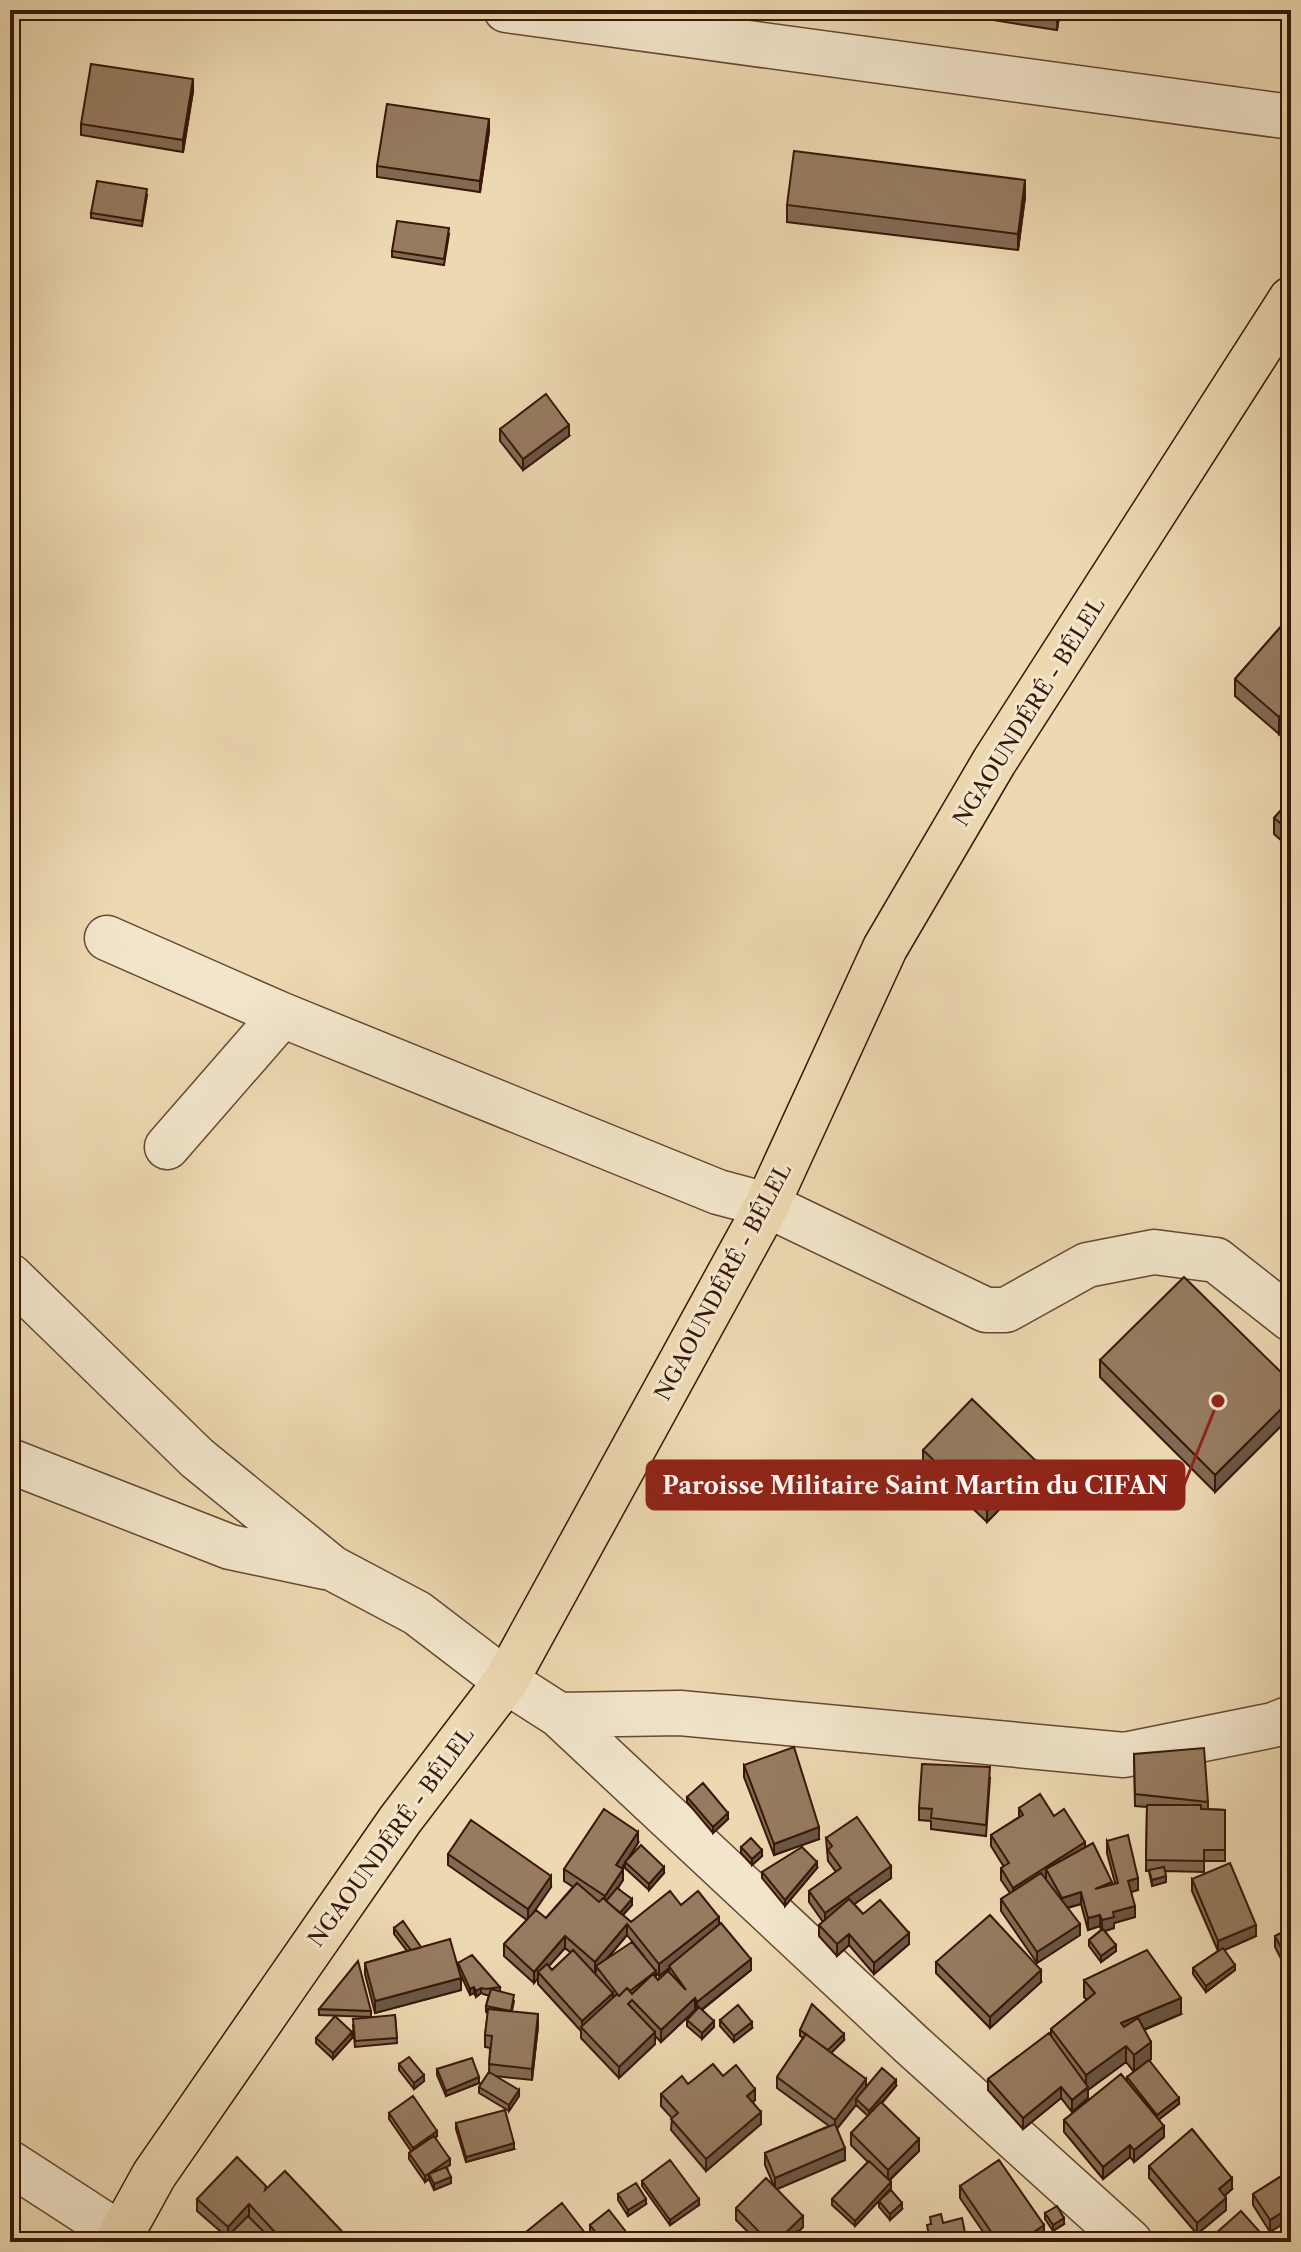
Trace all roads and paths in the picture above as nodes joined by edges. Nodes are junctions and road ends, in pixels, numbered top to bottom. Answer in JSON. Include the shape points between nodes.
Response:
{"nodes":[{"id":1,"x":506,"y":10,"type":"edge"},
{"id":2,"x":1291,"y":117,"type":"edge"},
{"id":3,"x":1291,"y":299,"type":"edge"},
{"id":4,"x":107,"y":938,"type":"dead end"},
{"id":5,"x":282,"y":1015,"type":"junction"},
{"id":6,"x":167,"y":1147,"type":"dead end"},
{"id":7,"x":767,"y":1205,"type":"junction"},
{"id":8,"x":10,"y":1276,"type":"edge"},
{"id":9,"x":1291,"y":1319,"type":"edge"},
{"id":10,"x":10,"y":1461,"type":"edge"},
{"id":11,"x":332,"y":1568,"type":"junction"},
{"id":12,"x":506,"y":1681,"type":"junction"},
{"id":13,"x":559,"y":1715,"type":"junction"},
{"id":14,"x":1291,"y":1718,"type":"edge"},
{"id":15,"x":10,"y":2163,"type":"edge"},
{"id":16,"x":119,"y":2239,"type":"edge"},
{"id":17,"x":1130,"y":2242,"type":"edge"}],
"edges":[{"from":1,"to":2,"type":"street"},
{"from":3,"to":7,"type":"main road","name":"NGAOUNDÉRÉ - BÉLEL","via":[[994,762],[885,948]]},
{"from":4,"to":5,"type":"street"},
{"from":5,"to":6,"type":"street"},
{"from":5,"to":7,"type":"street","via":[[718,1192]]},
{"from":7,"to":9,"type":"street","via":[[986,1310],[1006,1310],[1087,1265],[1154,1252],[1216,1260]]},
{"from":7,"to":12,"type":"main road","name":"NGAOUNDÉRÉ - BÉLEL"},
{"from":8,"to":11,"type":"street","via":[[197,1458]]},
{"from":10,"to":11,"type":"street","via":[[230,1547]]},
{"from":11,"to":12,"type":"street","via":[[417,1613]]},
{"from":12,"to":13,"type":"street"},
{"from":12,"to":16,"type":"main road","name":"NGAOUNDÉRÉ - BÉLEL","via":[[400,1820],[291,1977],[154,2175]]},
{"from":13,"to":14,"type":"street","via":[[680,1713],[1124,1755]]},
{"from":13,"to":17,"type":"street"},
{"from":15,"to":16,"type":"street"}]}
